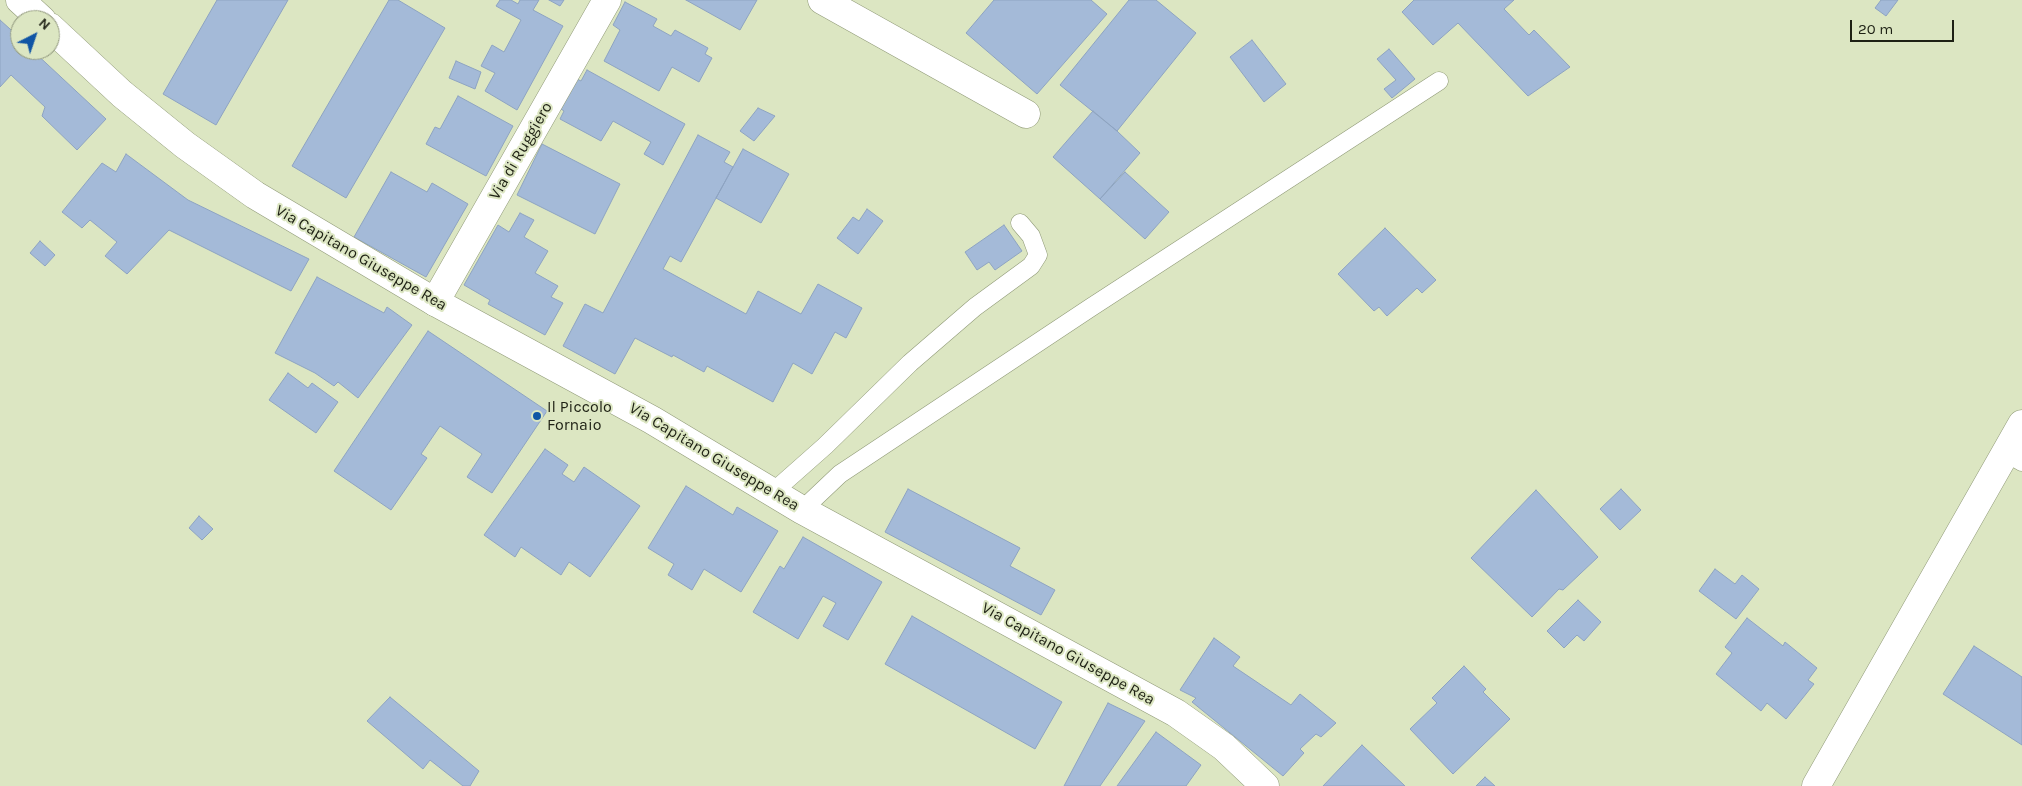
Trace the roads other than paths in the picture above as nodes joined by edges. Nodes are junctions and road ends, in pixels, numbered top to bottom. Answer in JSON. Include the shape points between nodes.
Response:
{"nodes":[{"id":1,"x":20,"y":0,"type":"edge"},
{"id":2,"x":607,"y":0,"type":"edge"},
{"id":3,"x":822,"y":0,"type":"edge"},
{"id":4,"x":31,"y":10,"type":"edge"},
{"id":5,"x":60,"y":36,"type":"edge"},
{"id":6,"x":1439,"y":81,"type":"dead end"},
{"id":7,"x":1026,"y":114,"type":"dead end"},
{"id":8,"x":1020,"y":223,"type":"dead end"},
{"id":9,"x":435,"y":302,"type":"junction"},
{"id":10,"x":2022,"y":424,"type":"edge"},
{"id":11,"x":2014,"y":457,"type":"edge"},
{"id":12,"x":773,"y":492,"type":"junction"},
{"id":13,"x":802,"y":510,"type":"junction"},
{"id":14,"x":1265,"y":786,"type":"edge"},
{"id":15,"x":1816,"y":786,"type":"edge"}],
"edges":[{"from":1,"to":4,"type":"street"},
{"from":2,"to":9,"type":"street","name":"Via di Ruggiero"},
{"from":3,"to":7,"type":"street"},
{"from":5,"to":9,"type":"street","name":"Via Capitano Giuseppe Rea","via":[[122,94],[185,145],[255,195]]},
{"from":6,"to":13,"type":"lane","via":[[840,474]]},
{"from":8,"to":12,"type":"lane","via":[[1038,254],[1031,266],[975,307],[910,363]]},
{"from":9,"to":12,"type":"street","name":"Via Capitano Giuseppe Rea","via":[[652,420]]},
{"from":10,"to":11,"type":"street"},
{"from":11,"to":15,"type":"street"},
{"from":12,"to":13,"type":"street","name":"Via Capitano Giuseppe Rea"},
{"from":13,"to":14,"type":"street","name":"Via Capitano Giuseppe Rea","via":[[1176,713],[1224,746]]}]}
